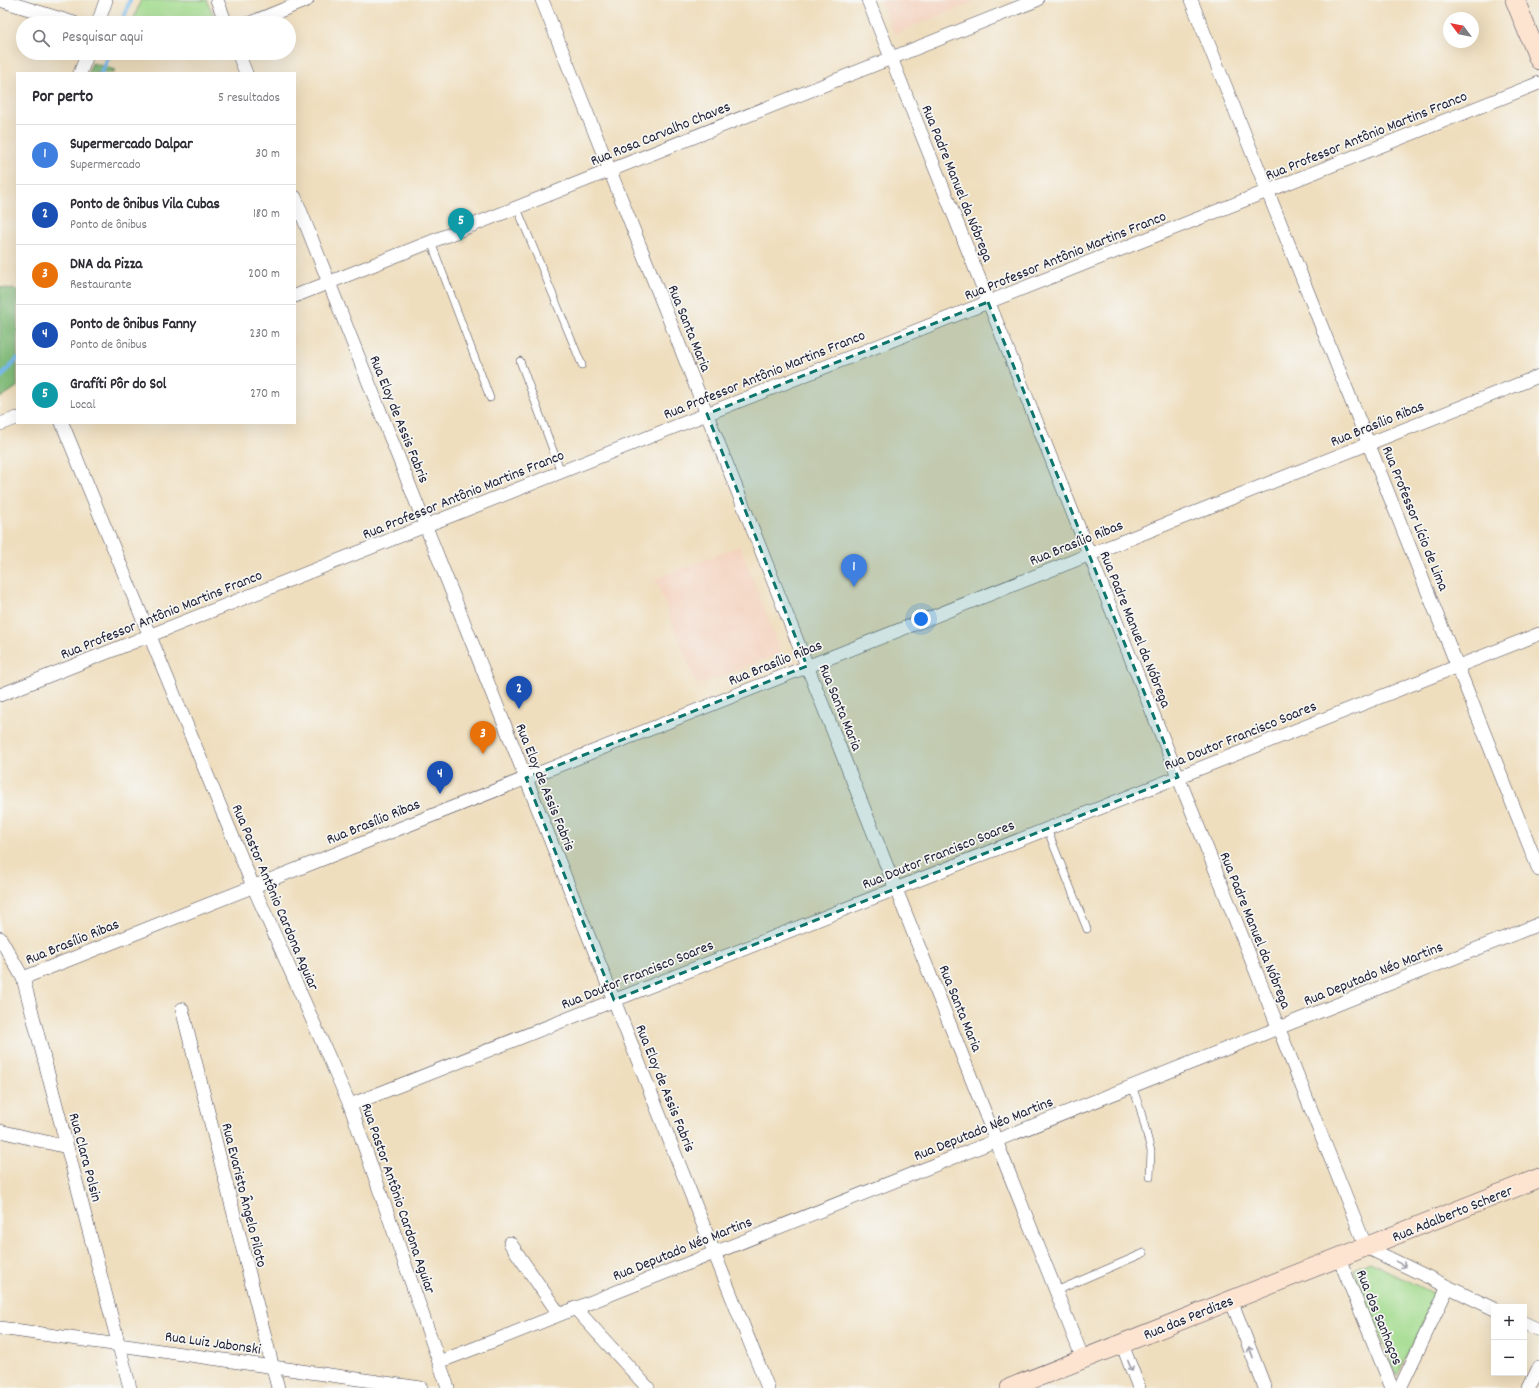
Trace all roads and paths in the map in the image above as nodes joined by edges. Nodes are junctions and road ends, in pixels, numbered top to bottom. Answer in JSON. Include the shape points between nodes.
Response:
{"nodes":[{"id":1,"x":0,"y":0,"type":"edge"},
{"id":2,"x":106,"y":0,"type":"edge"},
{"id":3,"x":217,"y":0,"type":"edge"},
{"id":4,"x":307,"y":0,"type":"edge"},
{"id":5,"x":542,"y":0,"type":"edge"},
{"id":6,"x":868,"y":0,"type":"edge"},
{"id":7,"x":1037,"y":0,"type":"edge"},
{"id":8,"x":1191,"y":0,"type":"edge"},
{"id":9,"x":1515,"y":0,"type":"edge"},
{"id":10,"x":51,"y":16,"type":"edge"},
{"id":11,"x":100,"y":16,"type":"edge"},
{"id":12,"x":223,"y":16,"type":"edge"},
{"id":13,"x":267,"y":16,"type":"edge"},
{"id":14,"x":891,"y":58,"type":"junction"},
{"id":15,"x":85,"y":60,"type":"edge"},
{"id":16,"x":241,"y":60,"type":"edge"},
{"id":17,"x":1539,"y":60,"type":"edge"},
{"id":18,"x":80,"y":72,"type":"edge"},
{"id":19,"x":246,"y":72,"type":"edge"},
{"id":20,"x":1539,"y":83,"type":"edge"},
{"id":21,"x":610,"y":171,"type":"junction"},
{"id":22,"x":1268,"y":191,"type":"junction"},
{"id":23,"x":296,"y":200,"type":"edge"},
{"id":24,"x":517,"y":208,"type":"junction"},
{"id":25,"x":431,"y":242,"type":"junction"},
{"id":26,"x":329,"y":283,"type":"junction"},
{"id":27,"x":296,"y":296,"type":"edge"},
{"id":28,"x":988,"y":302,"type":"junction"},
{"id":29,"x":520,"y":361,"type":"dead end"},
{"id":30,"x":582,"y":364,"type":"dead end"},
{"id":31,"x":1539,"y":376,"type":"edge"},
{"id":32,"x":490,"y":398,"type":"dead end"},
{"id":33,"x":707,"y":414,"type":"junction"},
{"id":34,"x":16,"y":418,"type":"edge"},
{"id":35,"x":0,"y":424,"type":"edge"},
{"id":36,"x":62,"y":424,"type":"edge"},
{"id":37,"x":1368,"y":444,"type":"junction"},
{"id":38,"x":561,"y":472,"type":"junction"},
{"id":39,"x":426,"y":526,"type":"junction"},
{"id":40,"x":1089,"y":555,"type":"junction"},
{"id":41,"x":1539,"y":634,"type":"edge"},
{"id":42,"x":150,"y":636,"type":"junction"},
{"id":43,"x":808,"y":666,"type":"junction"},
{"id":44,"x":1458,"y":666,"type":"junction"},
{"id":45,"x":0,"y":695,"type":"edge"},
{"id":46,"x":1178,"y":777,"type":"junction"},
{"id":47,"x":526,"y":778,"type":"junction"},
{"id":48,"x":1047,"y":829,"type":"junction"},
{"id":49,"x":1539,"y":870,"type":"edge"},
{"id":50,"x":253,"y":886,"type":"junction"},
{"id":51,"x":896,"y":888,"type":"junction"},
{"id":52,"x":1539,"y":924,"type":"edge"},
{"id":53,"x":1087,"y":929,"type":"dead end"},
{"id":54,"x":0,"y":938,"type":"edge"},
{"id":55,"x":23,"y":978,"type":"junction"},
{"id":56,"x":614,"y":1000,"type":"junction"},
{"id":57,"x":182,"y":1009,"type":"dead end"},
{"id":58,"x":1278,"y":1028,"type":"junction"},
{"id":59,"x":1132,"y":1086,"type":"junction"},
{"id":60,"x":350,"y":1105,"type":"junction"},
{"id":61,"x":0,"y":1131,"type":"edge"},
{"id":62,"x":996,"y":1140,"type":"junction"},
{"id":63,"x":67,"y":1147,"type":"junction"},
{"id":64,"x":1150,"y":1177,"type":"dead end"},
{"id":65,"x":1539,"y":1178,"type":"edge"},
{"id":66,"x":510,"y":1243,"type":"dead end"},
{"id":67,"x":1366,"y":1247,"type":"junction"},
{"id":68,"x":714,"y":1252,"type":"junction"},
{"id":69,"x":1144,"y":1253,"type":"dead end"},
{"id":70,"x":1339,"y":1258,"type":"junction"},
{"id":71,"x":1448,"y":1287,"type":"junction"},
{"id":72,"x":1056,"y":1290,"type":"junction"},
{"id":73,"x":1231,"y":1300,"type":"junction"},
{"id":74,"x":575,"y":1308,"type":"junction"},
{"id":75,"x":1491,"y":1308,"type":"edge"},
{"id":76,"x":559,"y":1314,"type":"junction"},
{"id":77,"x":1527,"y":1324,"type":"edge"},
{"id":78,"x":0,"y":1328,"type":"edge"},
{"id":79,"x":1539,"y":1330,"type":"edge"},
{"id":80,"x":1122,"y":1344,"type":"junction"},
{"id":81,"x":119,"y":1345,"type":"junction"},
{"id":82,"x":1083,"y":1359,"type":"junction"},
{"id":83,"x":439,"y":1362,"type":"junction"},
{"id":84,"x":273,"y":1367,"type":"junction"},
{"id":85,"x":1539,"y":1367,"type":"edge"},
{"id":86,"x":1013,"y":1387,"type":"edge"},
{"id":87,"x":130,"y":1388,"type":"edge"},
{"id":88,"x":278,"y":1388,"type":"edge"},
{"id":89,"x":421,"y":1388,"type":"edge"},
{"id":90,"x":448,"y":1388,"type":"edge"},
{"id":91,"x":648,"y":1388,"type":"edge"},
{"id":92,"x":768,"y":1388,"type":"edge"},
{"id":93,"x":1139,"y":1388,"type":"edge"},
{"id":94,"x":1265,"y":1388,"type":"edge"},
{"id":95,"x":1392,"y":1388,"type":"edge"},
{"id":96,"x":1400,"y":1388,"type":"edge"},
{"id":97,"x":1529,"y":1388,"type":"edge"}],
"edges":[{"from":1,"to":10,"type":"street"},
{"from":2,"to":11,"type":"street"},
{"from":3,"to":12,"type":"street"},
{"from":4,"to":13,"type":"street"},
{"from":5,"to":21,"type":"street","name":"Rua Santa Maria"},
{"from":6,"to":14,"type":"street","name":"Rua Padre Manuel da Nóbrega"},
{"from":7,"to":14,"type":"street","name":"Rua Rosa Carvalho Chaves"},
{"from":8,"to":22,"type":"street","name":"Rua Professor Lício de Lima"},
{"from":9,"to":17,"type":"street"},
{"from":14,"to":21,"type":"street","name":"Rua Rosa Carvalho Chaves"},
{"from":14,"to":28,"type":"street","name":"Rua Padre Manuel da Nóbrega"},
{"from":15,"to":18,"type":"street"},
{"from":16,"to":19,"type":"street"},
{"from":20,"to":22,"type":"street","name":"Rua Professor Antônio Martins Franco"},
{"from":21,"to":24,"type":"street","name":"Rua Rosa Carvalho Chaves"},
{"from":21,"to":33,"type":"street","name":"Rua Santa Maria"},
{"from":22,"to":28,"type":"street","name":"Rua Professor Antônio Martins Franco"},
{"from":22,"to":37,"type":"street","name":"Rua Professor Lício de Lima"},
{"from":23,"to":26,"type":"street","name":"Rua Eloy de Assis Fabris"},
{"from":24,"to":25,"type":"street","name":"Rua Rosa Carvalho Chaves"},
{"from":24,"to":30,"type":"lane"},
{"from":25,"to":26,"type":"street","name":"Rua Rosa Carvalho Chaves"},
{"from":25,"to":32,"type":"lane"},
{"from":26,"to":27,"type":"street","name":"Rua Rosa Carvalho Chaves"},
{"from":26,"to":39,"type":"street","name":"Rua Eloy de Assis Fabris"},
{"from":28,"to":33,"type":"street","name":"Rua Professor Antônio Martins Franco"},
{"from":28,"to":40,"type":"street","name":"Rua Padre Manuel da Nóbrega"},
{"from":29,"to":38,"type":"lane"},
{"from":31,"to":37,"type":"street","name":"Rua Brasílio Ribas"},
{"from":33,"to":38,"type":"street","name":"Rua Professor Antônio Martins Franco"},
{"from":33,"to":43,"type":"street","name":"Rua Santa Maria"},
{"from":34,"to":35,"type":"street"},
{"from":36,"to":42,"type":"street","name":"Rua Pastor Antônio Cardona Aguiar"},
{"from":37,"to":40,"type":"street","name":"Rua Brasílio Ribas"},
{"from":37,"to":44,"type":"street","name":"Rua Professor Lício de Lima"},
{"from":38,"to":39,"type":"street","name":"Rua Professor Antônio Martins Franco"},
{"from":39,"to":42,"type":"street","name":"Rua Professor Antônio Martins Franco"},
{"from":39,"to":47,"type":"street","name":"Rua Eloy de Assis Fabris"},
{"from":40,"to":43,"type":"street","name":"Rua Brasílio Ribas"},
{"from":40,"to":46,"type":"street","name":"Rua Padre Manuel da Nóbrega"},
{"from":41,"to":44,"type":"street","name":"Rua Doutor Francisco Soares"},
{"from":42,"to":45,"type":"street","name":"Rua Professor Antônio Martins Franco"},
{"from":42,"to":50,"type":"street","name":"Rua Pastor Antônio Cardona Aguiar"},
{"from":43,"to":47,"type":"street","name":"Rua Brasílio Ribas"},
{"from":43,"to":51,"type":"street","name":"Rua Santa Maria"},
{"from":44,"to":46,"type":"street","name":"Rua Doutor Francisco Soares"},
{"from":44,"to":49,"type":"street","name":"Rua Professor Lício de Lima"},
{"from":46,"to":48,"type":"street","name":"Rua Doutor Francisco Soares"},
{"from":46,"to":58,"type":"street","name":"Rua Padre Manuel da Nóbrega"},
{"from":47,"to":50,"type":"street","name":"Rua Brasílio Ribas"},
{"from":47,"to":56,"type":"street","name":"Rua Eloy de Assis Fabris"},
{"from":48,"to":51,"type":"street","name":"Rua Doutor Francisco Soares"},
{"from":48,"to":53,"type":"lane"},
{"from":50,"to":55,"type":"street","name":"Rua Brasílio Ribas"},
{"from":50,"to":60,"type":"street","name":"Rua Pastor Antônio Cardona Aguiar"},
{"from":51,"to":56,"type":"street","name":"Rua Doutor Francisco Soares"},
{"from":51,"to":62,"type":"street","name":"Rua Santa Maria"},
{"from":52,"to":58,"type":"street","name":"Rua Deputado Néo Martins"},
{"from":54,"to":55,"type":"street","name":"Rua Clara Polsin"},
{"from":55,"to":63,"type":"street","name":"Rua Clara Polsin"},
{"from":56,"to":60,"type":"street","name":"Rua Doutor Francisco Soares"},
{"from":56,"to":68,"type":"street","name":"Rua Eloy de Assis Fabris"},
{"from":57,"to":84,"type":"street","name":"Rua Evaristo Ângelo Piloto"},
{"from":58,"to":59,"type":"street","name":"Rua Deputado Néo Martins"},
{"from":58,"to":67,"type":"street","name":"Rua Padre Manuel da Nóbrega"},
{"from":59,"to":62,"type":"street","name":"Rua Deputado Néo Martins"},
{"from":59,"to":64,"type":"lane","via":[[1151,1151]]},
{"from":60,"to":83,"type":"street","name":"Rua Pastor Antônio Cardona Aguiar"},
{"from":61,"to":63,"type":"street"},
{"from":62,"to":68,"type":"street","name":"Rua Deputado Néo Martins"},
{"from":62,"to":72,"type":"street","name":"Rua Santa Maria"},
{"from":63,"to":81,"type":"street","name":"Rua Clara Polsin"},
{"from":65,"to":67,"type":"street","name":"Rua Adalberto Scherer"},
{"from":66,"to":76,"type":"street"},
{"from":67,"to":70,"type":"street","name":"Rua das Perdizes"},
{"from":67,"to":71,"type":"street","one_way":true},
{"from":68,"to":74,"type":"street","name":"Rua Deputado Néo Martins"},
{"from":68,"to":92,"type":"street","name":"Rua Eloy de Assis Fabris"},
{"from":69,"to":72,"type":"lane"},
{"from":70,"to":73,"type":"street","name":"Rua das Perdizes"},
{"from":70,"to":95,"type":"street","name":"Rua dos Sanhaços"},
{"from":71,"to":75,"type":"street"},
{"from":71,"to":96,"type":"street"},
{"from":72,"to":82,"type":"street","name":"Rua Santa Maria"},
{"from":73,"to":80,"type":"street","name":"Rua das Perdizes"},
{"from":94,"to":73,"type":"street","one_way":true},
{"from":74,"to":76,"type":"street","name":"Rua Deputado Néo Martins"},
{"from":74,"to":91,"type":"street"},
{"from":76,"to":83,"type":"street","name":"Rua Deputado Néo Martins"},
{"from":77,"to":79,"type":"street"},
{"from":78,"to":81,"type":"street","name":"Rua Luiz Jabonski"},
{"from":80,"to":82,"type":"street","name":"Rua das Perdizes"},
{"from":80,"to":93,"type":"street","one_way":true},
{"from":81,"to":84,"type":"street","name":"Rua Luiz Jabonski"},
{"from":81,"to":87,"type":"street","name":"Rua Clara Polsin"},
{"from":82,"to":86,"type":"street","name":"Rua das Perdizes"},
{"from":83,"to":90,"type":"street","name":"Rua Pastor Antônio Cardona Aguiar"},
{"from":84,"to":88,"type":"street","name":"Rua Evaristo Ângelo Piloto"},
{"from":84,"to":89,"type":"street","name":"Rua Luiz Jabonski"},
{"from":85,"to":97,"type":"street"}]}
